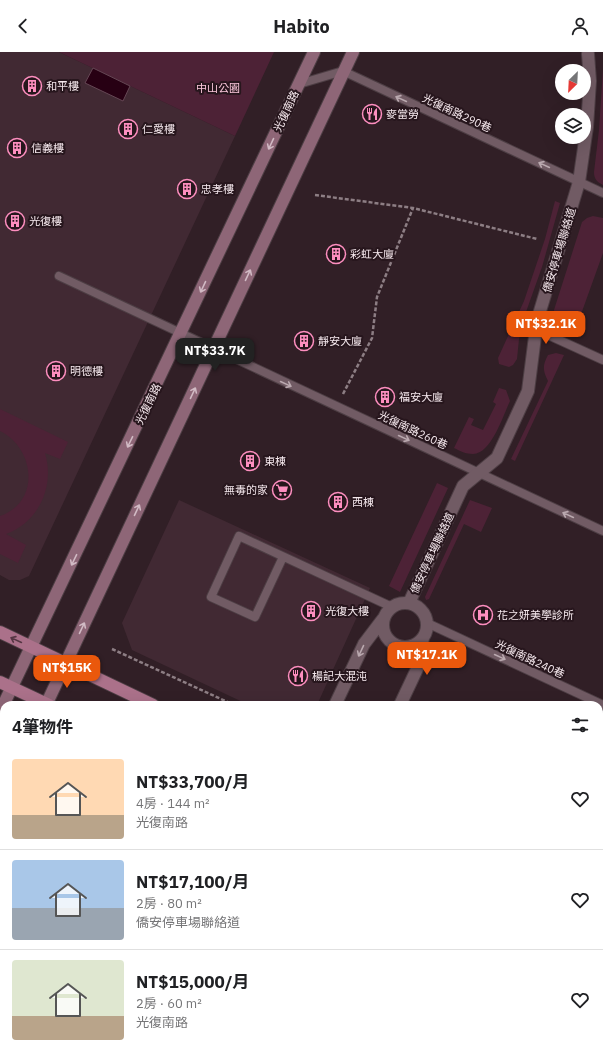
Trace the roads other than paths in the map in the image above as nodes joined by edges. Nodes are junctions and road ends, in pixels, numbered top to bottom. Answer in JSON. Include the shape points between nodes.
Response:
{"nodes":[{"id":1,"x":314,"y":52,"type":"edge"},
{"id":2,"x":353,"y":52,"type":"edge"},
{"id":3,"x":589,"y":53,"type":"edge"},
{"id":4,"x":344,"y":72,"type":"junction"},
{"id":5,"x":300,"y":84,"type":"junction"},
{"id":6,"x":580,"y":182,"type":"junction"},
{"id":7,"x":603,"y":193,"type":"edge"},
{"id":8,"x":59,"y":276,"type":"dead end"},
{"id":9,"x":536,"y":329,"type":"junction"},
{"id":10,"x":181,"y":334,"type":"junction"},
{"id":11,"x":213,"y":349,"type":"junction"},
{"id":12,"x":603,"y":360,"type":"edge"},
{"id":13,"x":478,"y":473,"type":"junction"},
{"id":14,"x":603,"y":531,"type":"edge"},
{"id":15,"x":283,"y":556,"type":"junction"},
{"id":16,"x":409,"y":603,"type":"junction"},
{"id":17,"x":392,"y":607,"type":"junction"},
{"id":18,"x":384,"y":619,"type":"junction"},
{"id":19,"x":427,"y":623,"type":"junction"},
{"id":20,"x":0,"y":632,"type":"edge"},
{"id":21,"x":423,"y":638,"type":"junction"},
{"id":22,"x":32,"y":647,"type":"junction"},
{"id":23,"x":66,"y":664,"type":"junction"},
{"id":24,"x":0,"y":682,"type":"edge"},
{"id":25,"x":12,"y":688,"type":"junction"},
{"id":26,"x":6,"y":701,"type":"edge"},
{"id":27,"x":39,"y":701,"type":"edge"},
{"id":28,"x":49,"y":701,"type":"edge"},
{"id":29,"x":145,"y":701,"type":"edge"},
{"id":30,"x":337,"y":701,"type":"edge"},
{"id":31,"x":402,"y":701,"type":"edge"},
{"id":32,"x":594,"y":701,"type":"edge"}],
"edges":[{"from":1,"to":5,"type":"main road","name":"光復南路"},
{"from":2,"to":4,"type":"main road"},
{"from":3,"to":6,"type":"street","name":"僑安停車場聯絡道","via":[[587,127]]},
{"from":4,"to":5,"type":"lane"},
{"from":6,"to":4,"type":"lane","name":"光復南路290巷","one_way":true},
{"from":11,"to":4,"type":"main road","one_way":true},
{"from":5,"to":10,"type":"main road","name":"光復南路","one_way":true},
{"from":6,"to":7,"type":"lane","name":"光復南路290巷"},
{"from":6,"to":9,"type":"street","name":"僑安停車場聯絡道"},
{"from":8,"to":10,"type":"lane","name":"光復南路260巷"},
{"from":9,"to":12,"type":"lane"},
{"from":9,"to":13,"type":"street","name":"僑安停車場聯絡道","via":[[528,391],[497,458]]},
{"from":10,"to":11,"type":"lane","name":"光復南路260巷"},
{"from":10,"to":22,"type":"main road","name":"光復南路","one_way":true},
{"from":11,"to":13,"type":"lane","name":"光復南路260巷","one_way":true},
{"from":23,"to":11,"type":"main road","one_way":true},
{"from":14,"to":13,"type":"lane","name":"光復南路260巷","one_way":true},
{"from":13,"to":16,"type":"street","name":"僑安停車場聯絡道","via":[[463,486]]},
{"from":15,"to":15,"type":"lane","via":[[239,536],[211,597],[255,617]]},
{"from":15,"to":17,"type":"lane"},
{"from":16,"to":17,"type":"street","name":"僑安停車場聯絡道"},
{"from":16,"to":19,"type":"street","name":"僑安停車場聯絡道","via":[[421,609]]},
{"from":17,"to":18,"type":"street"},
{"from":18,"to":21,"type":"street","via":[[385,634],[396,645],[411,646]]},
{"from":18,"to":30,"type":"street","one_way":true,"via":[[364,644]]},
{"from":19,"to":21,"type":"street"},
{"from":19,"to":32,"type":"lane","name":"光復南路240巷","one_way":true},
{"from":22,"to":20,"type":"main road","one_way":true},
{"from":21,"to":31,"type":"street","via":[[417,669]]},
{"from":22,"to":23,"type":"main road"},
{"from":22,"to":25,"type":"main road","name":"光復南路"},
{"from":23,"to":28,"type":"main road"},
{"from":23,"to":29,"type":"main road"},
{"from":24,"to":25,"type":"main road"},
{"from":25,"to":26,"type":"main road","name":"光復南路"},
{"from":25,"to":27,"type":"main road"}]}
